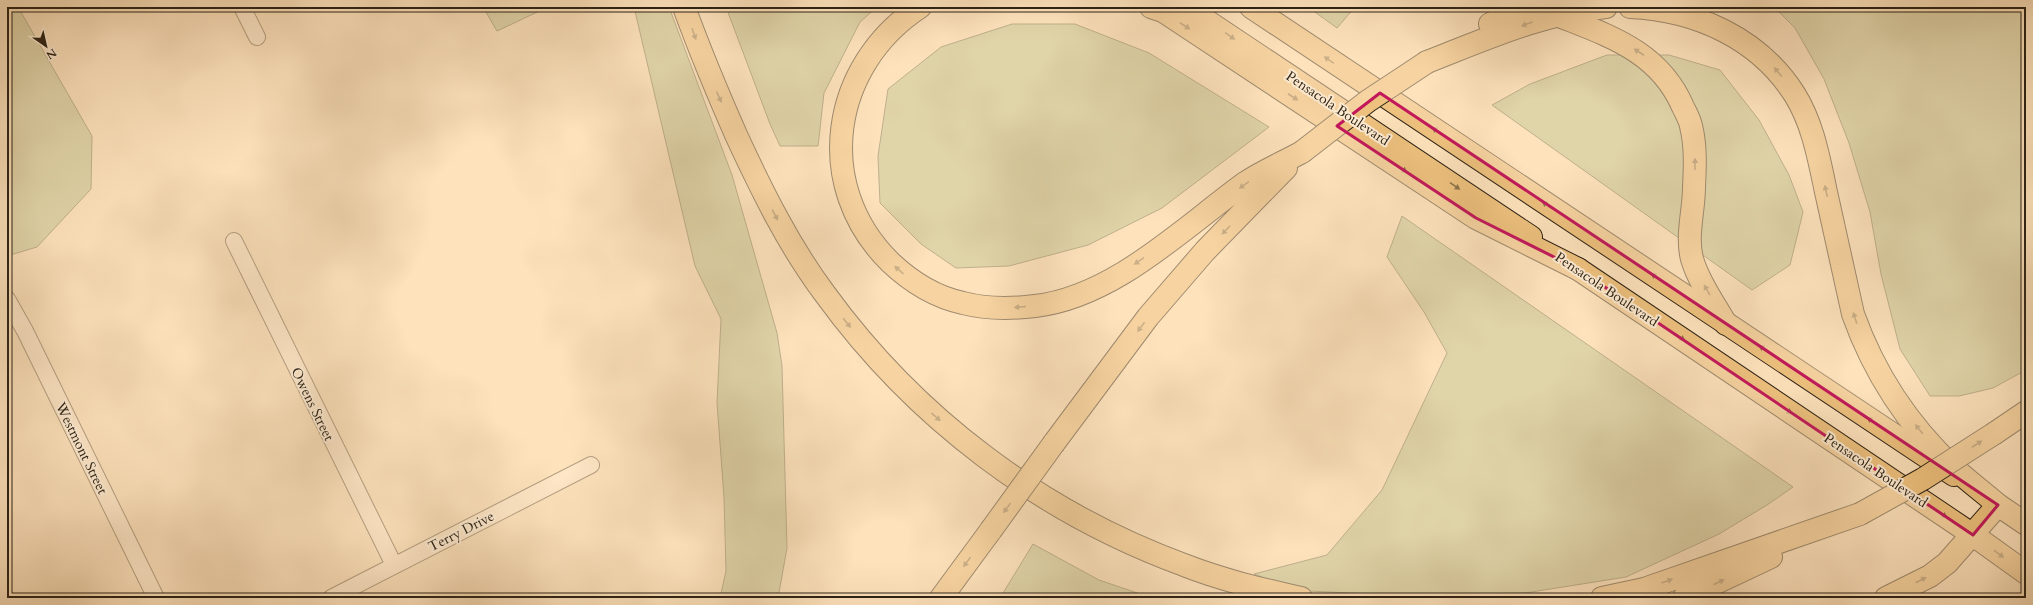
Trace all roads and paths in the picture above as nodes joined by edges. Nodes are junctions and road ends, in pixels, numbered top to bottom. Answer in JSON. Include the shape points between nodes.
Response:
{"nodes":[{"id":1,"x":242,"y":7,"type":"edge"},
{"id":2,"x":684,"y":7,"type":"edge"},
{"id":3,"x":920,"y":7,"type":"edge"},
{"id":4,"x":1151,"y":7,"type":"edge"},
{"id":5,"x":1186,"y":7,"type":"edge"},
{"id":6,"x":1251,"y":7,"type":"edge"},
{"id":7,"x":1526,"y":7,"type":"edge"},
{"id":8,"x":1606,"y":7,"type":"edge"},
{"id":9,"x":1630,"y":7,"type":"edge"},
{"id":10,"x":1557,"y":15,"type":"junction"},
{"id":11,"x":257,"y":37,"type":"dead end"},
{"id":12,"x":1427,"y":62,"type":"junction"},
{"id":13,"x":1302,"y":152,"type":"junction"},
{"id":14,"x":234,"y":242,"type":"dead end"},
{"id":15,"x":1578,"y":269,"type":"junction"},
{"id":16,"x":7,"y":299,"type":"edge"},
{"id":17,"x":1726,"y":324,"type":"junction"},
{"id":18,"x":2026,"y":412,"type":"edge"},
{"id":19,"x":591,"y":465,"type":"dead end"},
{"id":20,"x":1998,"y":505,"type":"junction"},
{"id":21,"x":1860,"y":514,"type":"junction"},
{"id":22,"x":2026,"y":524,"type":"edge"},
{"id":23,"x":1973,"y":535,"type":"junction"},
{"id":24,"x":394,"y":565,"type":"junction"},
{"id":25,"x":2026,"y":573,"type":"edge"},
{"id":26,"x":156,"y":598,"type":"edge"},
{"id":27,"x":331,"y":598,"type":"edge"},
{"id":28,"x":941,"y":598,"type":"edge"},
{"id":29,"x":1301,"y":598,"type":"edge"},
{"id":30,"x":1602,"y":598,"type":"edge"},
{"id":31,"x":1684,"y":598,"type":"edge"},
{"id":32,"x":1886,"y":598,"type":"edge"}],
"edges":[{"from":1,"to":11,"type":"street"},
{"from":2,"to":29,"type":"main road","one_way":true,"via":[[703,62],[750,164],[792,246],[844,320],[909,392],[999,468],[1089,523],[1184,566],[1248,586]]},
{"from":13,"to":3,"type":"main road","one_way":true,"via":[[1247,182],[1116,278],[1090,291],[1062,301],[1012,308],[968,304],[940,296],[900,271],[869,237],[854,207],[842,163],[844,118],[860,69],[887,33]]},
{"from":4,"to":15,"type":"main road","one_way":true,"via":[[1163,11],[1476,218]]},
{"from":5,"to":15,"type":"main road","name":"Pensacola Boulevard","one_way":true},
{"from":17,"to":6,"type":"main road","one_way":true},
{"from":7,"to":12,"type":"main road","via":[[1495,21]]},
{"from":8,"to":10,"type":"main road"},
{"from":20,"to":9,"type":"main road","one_way":true,"via":[[1954,468],[1928,441],[1892,395],[1876,369],[1853,314],[1811,129],[1795,95],[1784,79],[1760,53],[1726,31],[1686,15]]},
{"from":10,"to":12,"type":"main road","one_way":true,"via":[[1533,21]]},
{"from":17,"to":10,"type":"main road","one_way":true,"via":[[1702,283],[1692,259],[1689,238],[1695,150],[1691,125],[1678,97],[1665,77],[1645,56],[1627,45]]},
{"from":12,"to":13,"type":"main road","bridge":true,"via":[[1368,101]]},
{"from":13,"to":28,"type":"main road","one_way":true,"bridge":true,"via":[[1205,251],[1153,311]]},
{"from":14,"to":24,"type":"street","name":"Owens Street"},
{"from":15,"to":23,"type":"main road","name":"Pensacola Boulevard","one_way":true},
{"from":16,"to":26,"type":"street","name":"Westmont Street"},
{"from":20,"to":17,"type":"main road","one_way":true},
{"from":21,"to":18,"type":"main road","one_way":true,"bridge":true,"via":[[1923,479]]},
{"from":19,"to":24,"type":"street","name":"Terry Drive"},
{"from":20,"to":22,"type":"main road"},
{"from":20,"to":23,"type":"main road"},
{"from":30,"to":21,"type":"main road","one_way":true,"via":[[1644,589]]},
{"from":31,"to":21,"type":"main road","one_way":true},
{"from":23,"to":25,"type":"main road","name":"Pensacola Boulevard","one_way":true},
{"from":32,"to":23,"type":"main road","one_way":true,"via":[[1930,576]]},
{"from":24,"to":27,"type":"street","name":"Terry Drive"}]}
